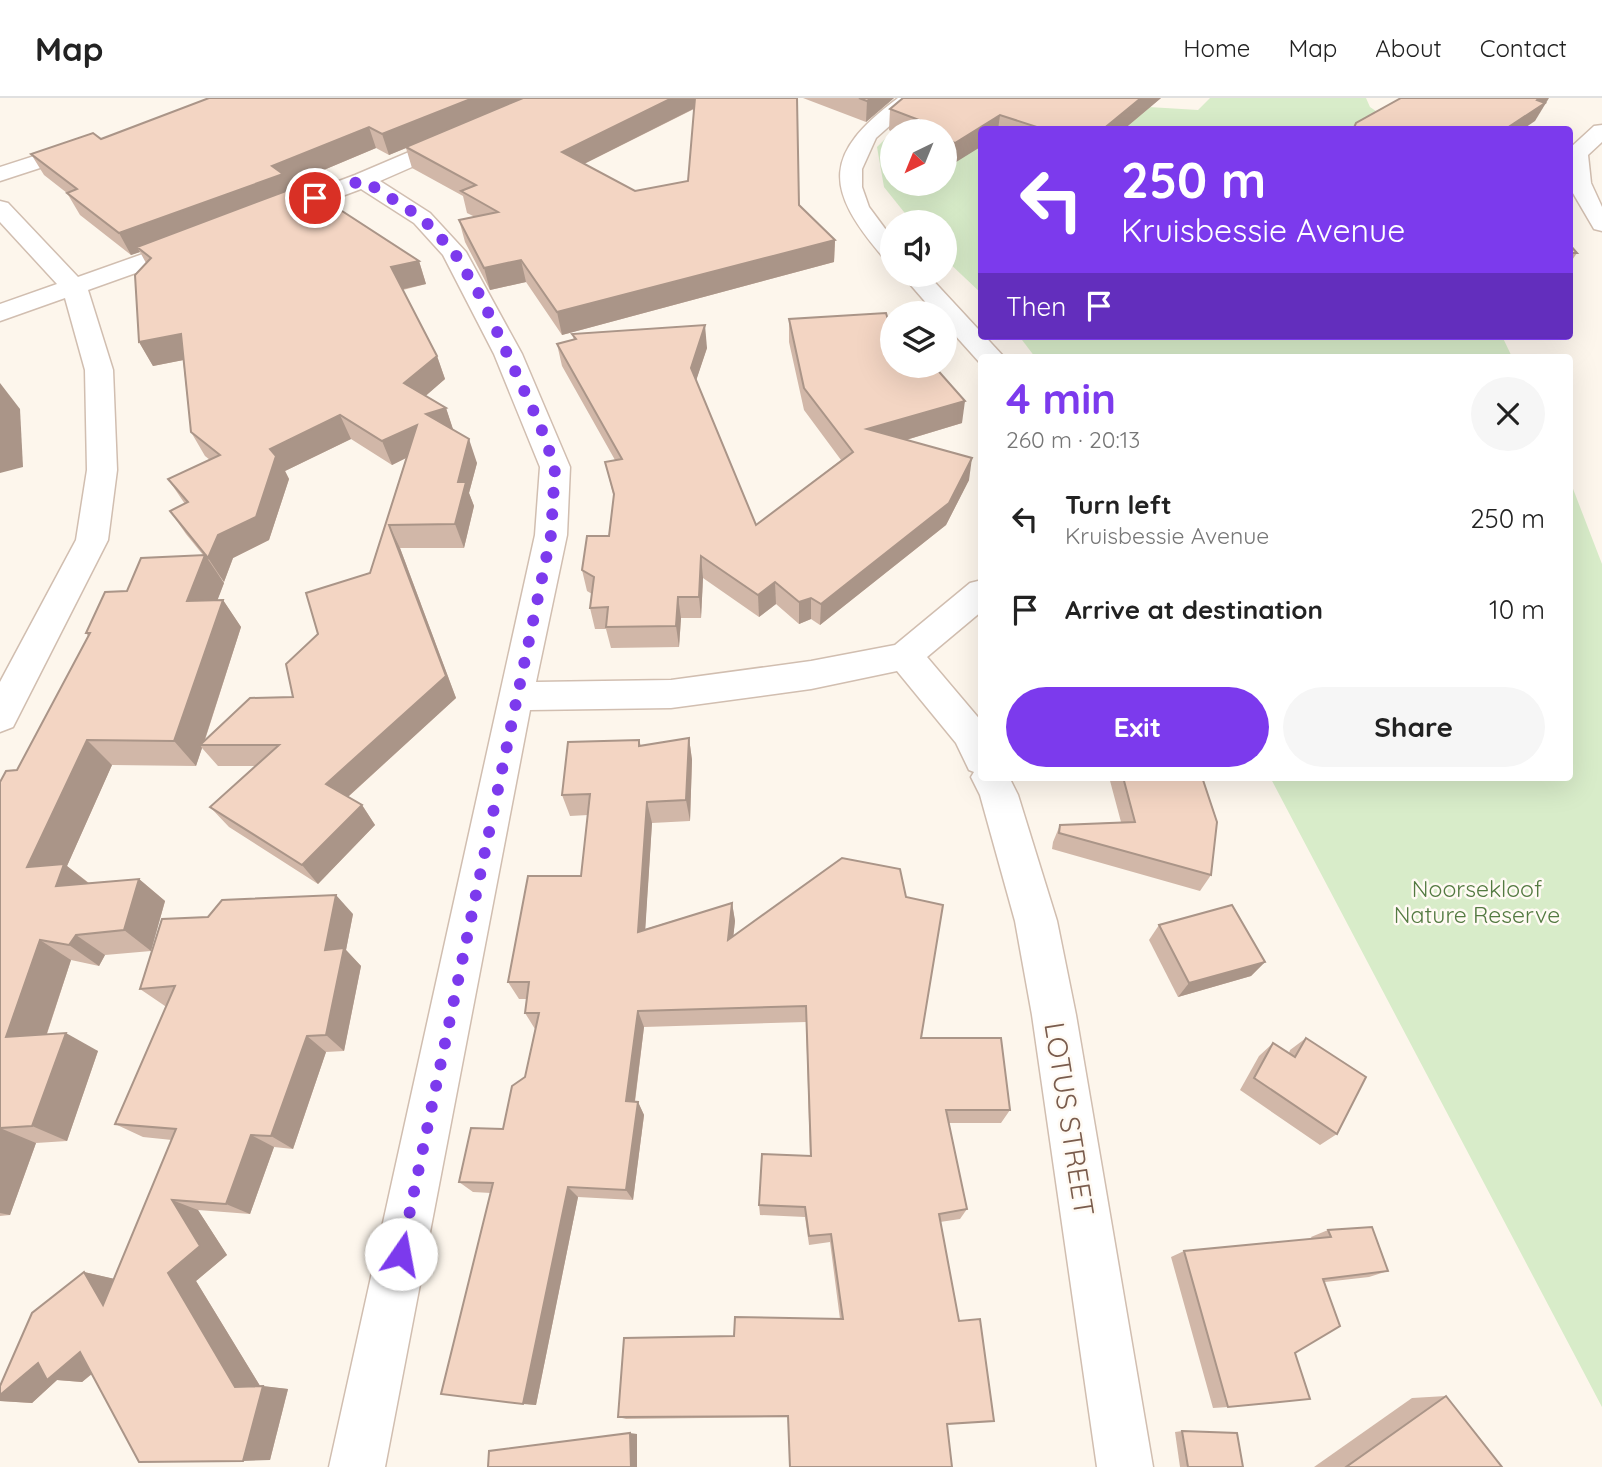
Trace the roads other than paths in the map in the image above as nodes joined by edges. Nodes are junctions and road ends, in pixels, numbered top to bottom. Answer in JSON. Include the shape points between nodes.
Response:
{"nodes":[{"id":1,"x":553,"y":98,"type":"edge"},
{"id":2,"x":911,"y":98,"type":"edge"},
{"id":3,"x":1602,"y":131,"type":"edge"},
{"id":4,"x":103,"y":139,"type":"edge"},
{"id":5,"x":0,"y":174,"type":"edge"},
{"id":6,"x":363,"y":180,"type":"junction"},
{"id":7,"x":0,"y":208,"type":"edge"},
{"id":8,"x":251,"y":222,"type":"edge"},
{"id":9,"x":1602,"y":224,"type":"edge"},
{"id":10,"x":213,"y":236,"type":"edge"},
{"id":11,"x":880,"y":237,"type":"edge"},
{"id":12,"x":925,"y":287,"type":"edge"},
{"id":13,"x":75,"y":288,"type":"junction"},
{"id":14,"x":0,"y":313,"type":"edge"},
{"id":15,"x":987,"y":354,"type":"edge"},
{"id":16,"x":978,"y":595,"type":"edge"},
{"id":17,"x":905,"y":656,"type":"junction"},
{"id":18,"x":515,"y":696,"type":"junction"},
{"id":19,"x":0,"y":717,"type":"edge"},
{"id":20,"x":978,"y":751,"type":"edge"},
{"id":21,"x":992,"y":781,"type":"edge"},
{"id":22,"x":357,"y":1467,"type":"edge"},
{"id":23,"x":1125,"y":1467,"type":"edge"}],
"edges":[{"from":1,"to":6,"type":"street"},
{"from":2,"to":11,"type":"street","via":[[870,130],[850,164],[860,213]]},
{"from":3,"to":9,"type":"street","via":[[1577,153],[1576,173],[1581,196]]},
{"from":4,"to":5,"type":"street"},
{"from":6,"to":8,"type":"street"},
{"from":6,"to":18,"type":"street","via":[[422,218],[454,252],[508,354],[555,467],[551,535]]},
{"from":7,"to":13,"type":"street"},
{"from":10,"to":13,"type":"street"},
{"from":12,"to":15,"type":"street"},
{"from":13,"to":14,"type":"street"},
{"from":13,"to":19,"type":"street","via":[[99,370],[102,470],[92,540]]},
{"from":16,"to":17,"type":"street"},
{"from":17,"to":18,"type":"street","via":[[811,675],[671,694]]},
{"from":17,"to":20,"type":"street","via":[[970,734]]},
{"from":18,"to":22,"type":"street"},
{"from":21,"to":23,"type":"street","name":"LOTUS STREET","via":[[1035,921],[1049,988]]}]}
